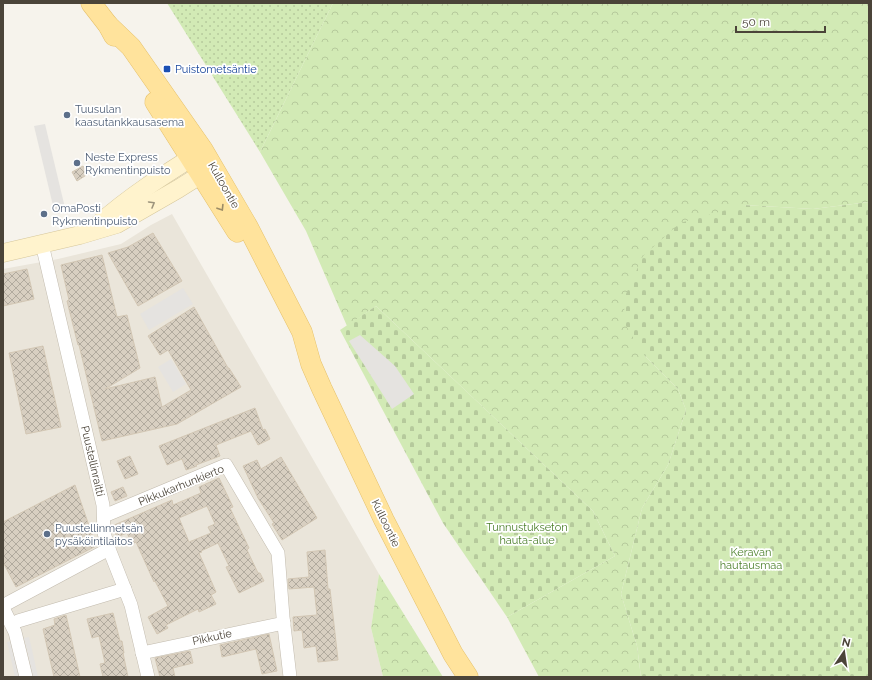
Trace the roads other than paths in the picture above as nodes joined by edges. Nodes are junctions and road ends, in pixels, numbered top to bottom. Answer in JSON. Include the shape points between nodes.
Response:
{"nodes":[{"id":1,"x":91,"y":3,"type":"edge"},
{"id":2,"x":202,"y":162,"type":"junction"},
{"id":3,"x":42,"y":244,"type":"junction"},
{"id":4,"x":3,"y":253,"type":"edge"},
{"id":5,"x":104,"y":516,"type":"junction"},
{"id":6,"x":109,"y":549,"type":"junction"},
{"id":7,"x":125,"y":589,"type":"junction"},
{"id":8,"x":6,"y":605,"type":"edge"},
{"id":9,"x":18,"y":621,"type":"dead end"},
{"id":10,"x":284,"y":623,"type":"junction"},
{"id":11,"x":142,"y":653,"type":"junction"},
{"id":12,"x":26,"y":677,"type":"edge"},
{"id":13,"x":148,"y":677,"type":"edge"},
{"id":14,"x":290,"y":677,"type":"edge"},
{"id":15,"x":468,"y":677,"type":"edge"}],
"edges":[{"from":1,"to":2,"type":"main road","name":"Kulloontie","via":[[131,47]]},
{"from":2,"to":3,"type":"street","via":[[168,173],[110,214],[91,232]]},
{"from":2,"to":15,"type":"main road","name":"Kulloontie","via":[[292,336],[311,364],[390,532],[453,654]]},
{"from":3,"to":4,"type":"street"},
{"from":3,"to":5,"type":"street","name":"Puustellinraitti"},
{"from":5,"to":6,"type":"street","name":"Puustellinraitti","via":[[104,532]]},
{"from":5,"to":10,"type":"street","name":"Pikkukarhunkierto","via":[[226,464],[278,553]]},
{"from":6,"to":7,"type":"street","name":"Puustellinraitti"},
{"from":6,"to":8,"type":"street"},
{"from":7,"to":9,"type":"street"},
{"from":7,"to":11,"type":"street","name":"Puustellinraitti"},
{"from":8,"to":12,"type":"street"},
{"from":10,"to":11,"type":"street","name":"Pikkutie"},
{"from":10,"to":14,"type":"street","name":"Pikkukarhunkierto"},
{"from":11,"to":13,"type":"street","name":"Puustellinraitti"}]}
